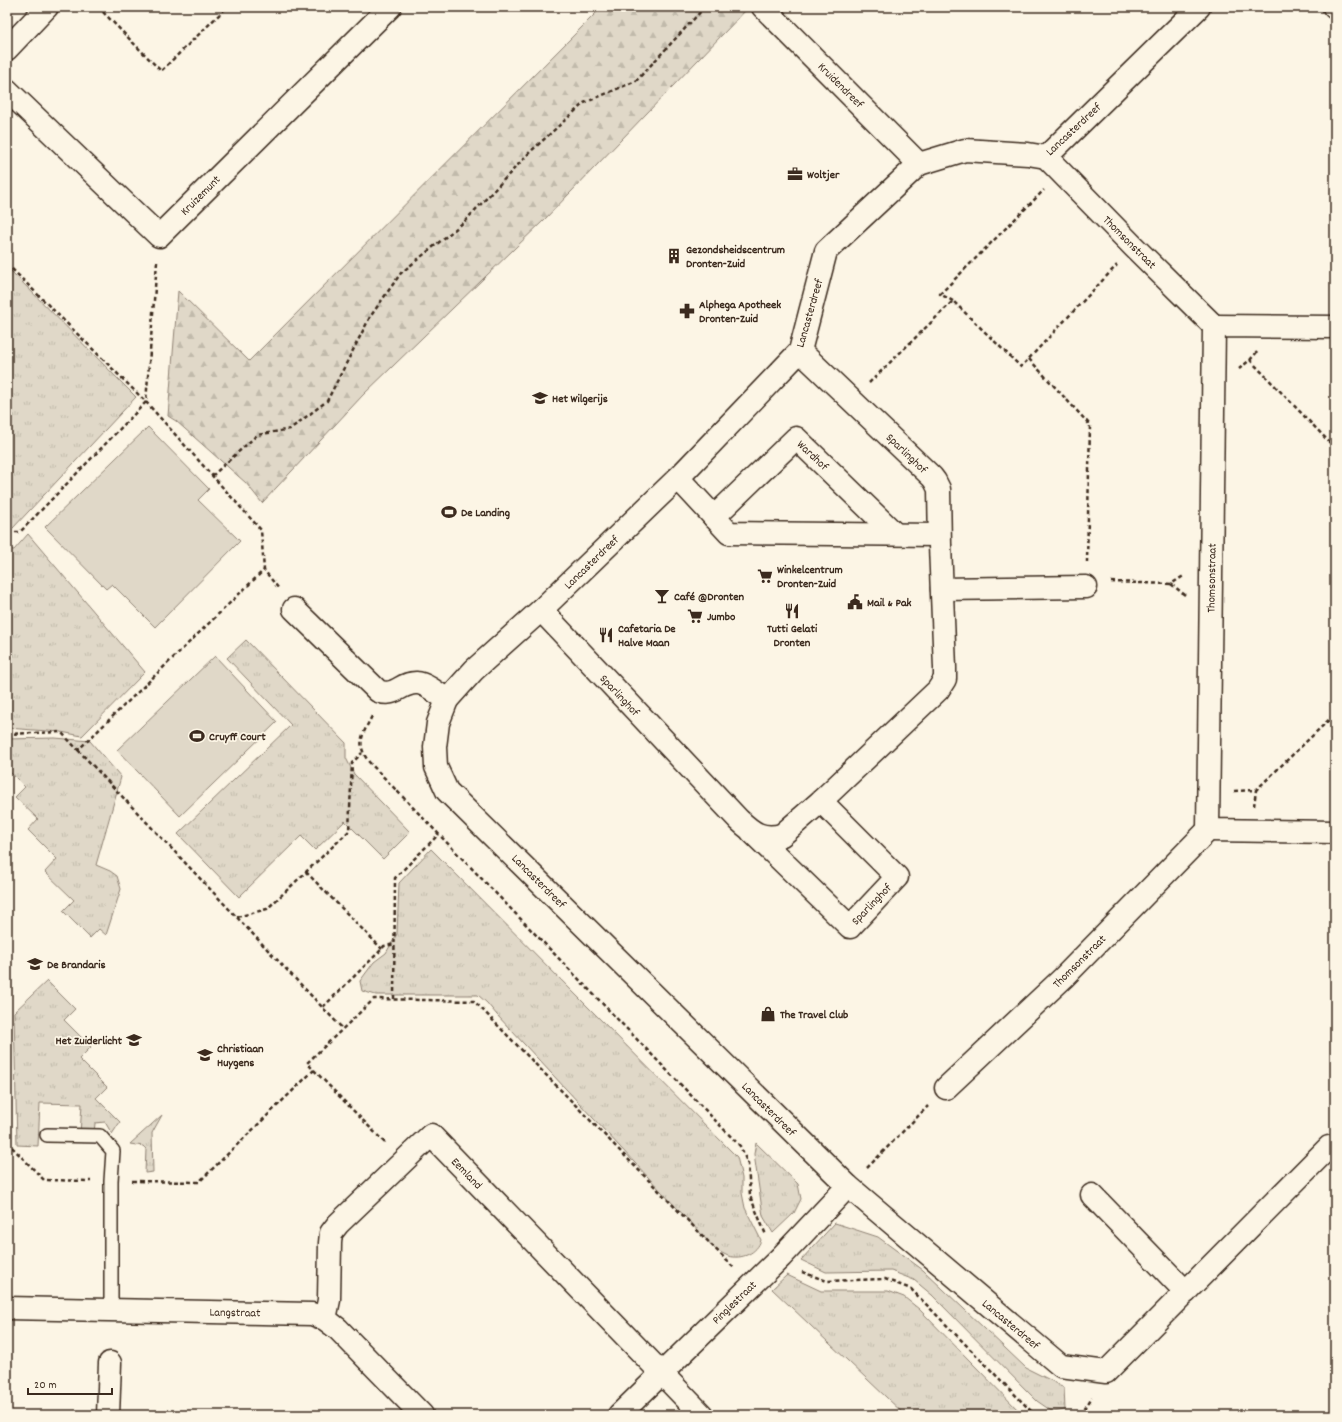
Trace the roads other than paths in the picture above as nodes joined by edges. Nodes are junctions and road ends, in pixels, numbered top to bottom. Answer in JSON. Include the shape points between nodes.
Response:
{"nodes":[{"id":1,"x":47,"y":7,"type":"edge"},
{"id":2,"x":390,"y":7,"type":"edge"},
{"id":3,"x":763,"y":7,"type":"edge"},
{"id":4,"x":1199,"y":7,"type":"edge"},
{"id":5,"x":7,"y":49,"type":"edge"},
{"id":6,"x":7,"y":90,"type":"edge"},
{"id":7,"x":1046,"y":157,"type":"junction"},
{"id":8,"x":919,"y":164,"type":"junction"},
{"id":9,"x":1214,"y":326,"type":"junction"},
{"id":10,"x":1335,"y":327,"type":"edge"},
{"id":11,"x":800,"y":351,"type":"junction"},
{"id":12,"x":678,"y":478,"type":"junction"},
{"id":13,"x":714,"y":517,"type":"junction"},
{"id":14,"x":895,"y":534,"type":"junction"},
{"id":15,"x":939,"y":534,"type":"junction"},
{"id":16,"x":1086,"y":587,"type":"road end"},
{"id":17,"x":942,"y":589,"type":"junction"},
{"id":18,"x":294,"y":609,"type":"road end"},
{"id":19,"x":541,"y":610,"type":"junction"},
{"id":20,"x":447,"y":700,"type":"junction"},
{"id":21,"x":821,"y":801,"type":"junction"},
{"id":22,"x":1208,"y":830,"type":"junction"},
{"id":23,"x":751,"y":831,"type":"junction"},
{"id":24,"x":1335,"y":832,"type":"edge"},
{"id":25,"x":946,"y":1088,"type":"road end"},
{"id":26,"x":47,"y":1136,"type":"dead end"},
{"id":27,"x":1335,"y":1147,"type":"edge"},
{"id":28,"x":848,"y":1186,"type":"junction"},
{"id":29,"x":1092,"y":1195,"type":"dead end"},
{"id":30,"x":1186,"y":1292,"type":"junction"},
{"id":31,"x":7,"y":1308,"type":"edge"},
{"id":32,"x":111,"y":1310,"type":"junction"},
{"id":33,"x":325,"y":1319,"type":"junction"},
{"id":34,"x":110,"y":1363,"type":"dead end"},
{"id":35,"x":662,"y":1373,"type":"junction"},
{"id":36,"x":108,"y":1415,"type":"edge"},
{"id":37,"x":422,"y":1415,"type":"edge"},
{"id":38,"x":619,"y":1415,"type":"edge"},
{"id":39,"x":702,"y":1415,"type":"edge"}],
"edges":[{"from":1,"to":5,"type":"street"},
{"from":2,"to":6,"type":"street","name":"Kruizemunt","via":[[159,236]]},
{"from":3,"to":8,"type":"street","name":"Kruidendreef"},
{"from":4,"to":7,"type":"street","name":"Lancasterdreef"},
{"from":7,"to":8,"type":"street","name":"Lancasterdreef","via":[[965,150]]},
{"from":7,"to":9,"type":"street","name":"Thomsonstraat"},
{"from":8,"to":11,"type":"street","name":"Lancasterdreef","via":[[826,251]]},
{"from":9,"to":10,"type":"street"},
{"from":9,"to":22,"type":"street","name":"Thomsonstraat"},
{"from":11,"to":12,"type":"street","name":"Lancasterdreef"},
{"from":11,"to":15,"type":"street","name":"Sparlinghof","via":[[935,481],[939,489]]},
{"from":12,"to":13,"type":"street"},
{"from":12,"to":19,"type":"street","name":"Lancasterdreef"},
{"from":13,"to":14,"type":"street","via":[[729,534]]},
{"from":13,"to":14,"type":"street","name":"Wardhof","via":[[796,438]]},
{"from":14,"to":15,"type":"street"},
{"from":15,"to":17,"type":"street","name":"Sparlinghof"},
{"from":16,"to":17,"type":"street"},
{"from":17,"to":21,"type":"street","name":"Sparlinghof","via":[[945,679],[938,690]]},
{"from":18,"to":20,"type":"street","via":[[378,691],[384,694],[393,693],[416,683],[422,684]]},
{"from":19,"to":20,"type":"street","name":"Lancasterdreef","via":[[474,670]]},
{"from":19,"to":23,"type":"street","name":"Sparlinghof"},
{"from":20,"to":28,"type":"street","name":"Lancasterdreef","via":[[438,722],[435,747],[436,767],[447,791]]},
{"from":21,"to":23,"type":"street","name":"Sparlinghof","via":[[782,835],[762,837]]},
{"from":21,"to":23,"type":"street","name":"Sparlinghof","via":[[897,877],[850,927]]},
{"from":22,"to":24,"type":"street"},
{"from":22,"to":25,"type":"street","name":"Thomsonstraat","via":[[1063,978]]},
{"from":26,"to":32,"type":"lane","via":[[100,1136],[113,1151]]},
{"from":27,"to":30,"type":"street","name":"Lancasterdreef","via":[[1328,1147]]},
{"from":28,"to":30,"type":"street","name":"Lancasterdreef","via":[[1061,1366],[1106,1372]]},
{"from":28,"to":35,"type":"street","name":"Pinglestraat"},
{"from":29,"to":30,"type":"street"},
{"from":31,"to":32,"type":"street","name":"Langstraat"},
{"from":32,"to":33,"type":"street","name":"Langstraat","via":[[312,1314]]},
{"from":33,"to":35,"type":"street","name":"Eemland","via":[[329,1300],[331,1233],[431,1136]]},
{"from":33,"to":37,"type":"street","name":"Langstraat","via":[[338,1329]]},
{"from":34,"to":36,"type":"street"},
{"from":35,"to":38,"type":"street","name":"Pinglestraat"},
{"from":35,"to":39,"type":"street"}]}
